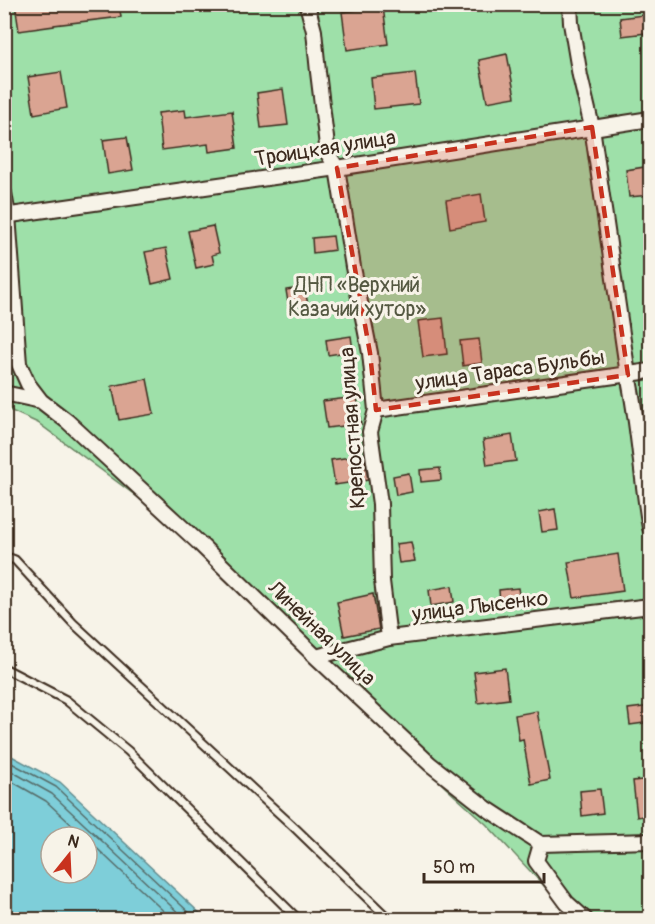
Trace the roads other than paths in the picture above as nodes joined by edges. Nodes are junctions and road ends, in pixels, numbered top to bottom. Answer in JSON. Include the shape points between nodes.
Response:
{"nodes":[{"id":1,"x":307,"y":4,"type":"edge"},
{"id":2,"x":570,"y":4,"type":"edge"},
{"id":3,"x":651,"y":119,"type":"edge"},
{"id":4,"x":592,"y":128,"type":"junction"},
{"id":5,"x":337,"y":168,"type":"junction"},
{"id":6,"x":4,"y":193,"type":"edge"},
{"id":7,"x":6,"y":215,"type":"edge"},
{"id":8,"x":651,"y":372,"type":"edge"},
{"id":9,"x":628,"y":375,"type":"junction"},
{"id":10,"x":4,"y":393,"type":"edge"},
{"id":11,"x":41,"y":401,"type":"junction"},
{"id":12,"x":375,"y":410,"type":"junction"},
{"id":13,"x":651,"y":528,"type":"edge"},
{"id":14,"x":4,"y":556,"type":"edge"},
{"id":15,"x":651,"y":606,"type":"edge"},
{"id":16,"x":389,"y":638,"type":"junction"},
{"id":17,"x":316,"y":657,"type":"junction"},
{"id":18,"x":4,"y":668,"type":"edge"},
{"id":19,"x":651,"y":841,"type":"edge"},
{"id":20,"x":541,"y":844,"type":"junction"},
{"id":21,"x":299,"y":920,"type":"edge"},
{"id":22,"x":390,"y":920,"type":"edge"},
{"id":23,"x":586,"y":920,"type":"edge"}],
"edges":[{"from":1,"to":5,"type":"street","name":"Крепостная улица","via":[[314,31],[328,154]]},
{"from":2,"to":4,"type":"street","via":[[579,76]]},
{"from":3,"to":4,"type":"street","name":"Троицкая улица"},
{"from":4,"to":5,"type":"street","name":"Троицкая улица"},
{"from":4,"to":9,"type":"street"},
{"from":5,"to":7,"type":"street","name":"Троицкая улица"},
{"from":5,"to":12,"type":"street","name":"Крепостная улица","via":[[370,353]]},
{"from":6,"to":7,"type":"street"},
{"from":7,"to":11,"type":"street","via":[[19,364]]},
{"from":8,"to":9,"type":"street","name":"улица Тараса Бульбы"},
{"from":9,"to":12,"type":"street","name":"улица Тараса Бульбы"},
{"from":9,"to":13,"type":"street"},
{"from":10,"to":11,"type":"street","name":"Линейная улица"},
{"from":11,"to":17,"type":"street","name":"Линейная улица","via":[[198,542]]},
{"from":12,"to":16,"type":"street","name":"Крепостная улица","via":[[370,432],[380,504],[382,581]]},
{"from":14,"to":22,"type":"lane","via":[[15,560],[73,623]]},
{"from":15,"to":16,"type":"street","name":"улица Лысенко"},
{"from":16,"to":17,"type":"street","name":"улица Лысенко"},
{"from":17,"to":20,"type":"street","name":"Линейная улица","via":[[430,764]]},
{"from":18,"to":21,"type":"lane","via":[[66,700],[128,751]]},
{"from":19,"to":20,"type":"street"},
{"from":20,"to":23,"type":"street","via":[[536,861],[567,903]]}]}
